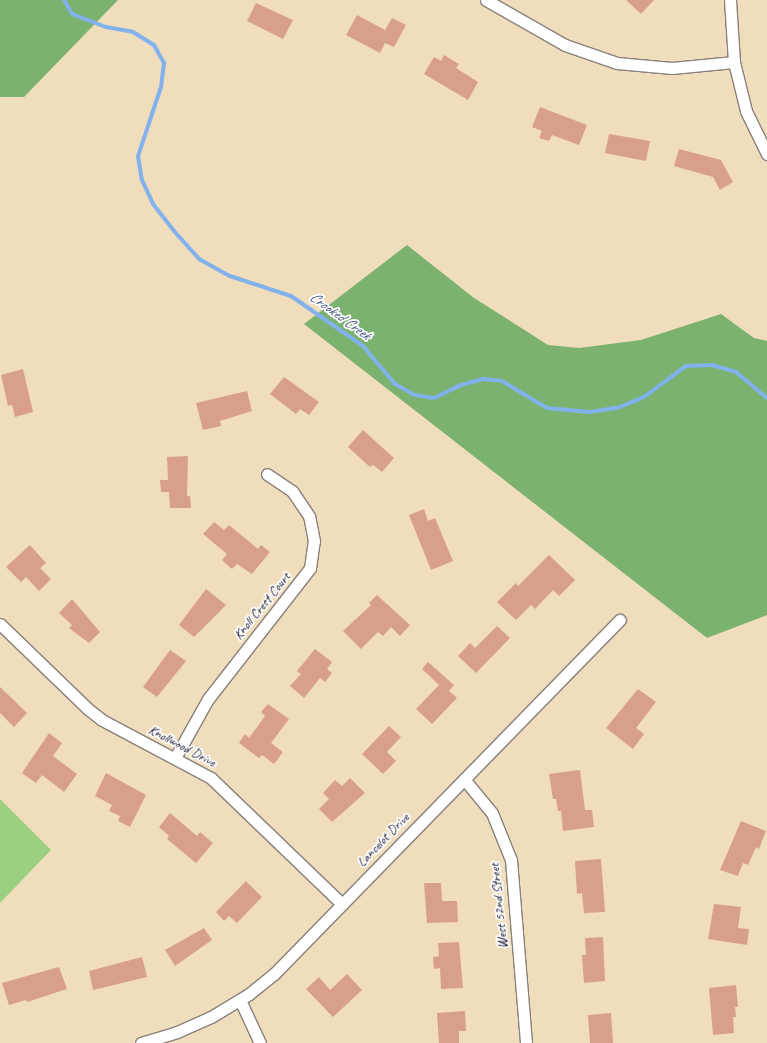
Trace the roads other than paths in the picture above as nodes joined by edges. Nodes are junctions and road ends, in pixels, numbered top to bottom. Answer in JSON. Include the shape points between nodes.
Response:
{"nodes":[{"id":1,"x":486,"y":0,"type":"edge"},
{"id":2,"x":730,"y":0,"type":"edge"},
{"id":3,"x":734,"y":62,"type":"junction"},
{"id":4,"x":767,"y":154,"type":"edge"},
{"id":5,"x":267,"y":474,"type":"dead end"},
{"id":6,"x":620,"y":620,"type":"dead end"},
{"id":7,"x":0,"y":624,"type":"edge"},
{"id":8,"x":175,"y":758,"type":"junction"},
{"id":9,"x":464,"y":779,"type":"junction"},
{"id":10,"x":342,"y":904,"type":"junction"},
{"id":11,"x":240,"y":1000,"type":"junction"},
{"id":12,"x":141,"y":1043,"type":"edge"},
{"id":13,"x":260,"y":1043,"type":"edge"},
{"id":14,"x":526,"y":1043,"type":"edge"}],
"edges":[{"from":1,"to":3,"type":"street","via":[[568,46],[618,63],[672,68]]},
{"from":2,"to":3,"type":"street"},
{"from":3,"to":4,"type":"street","via":[[746,111]]},
{"from":5,"to":8,"type":"street","name":"Knoll Crest Court","via":[[292,491],[308,516],[314,541],[310,568],[208,699]]},
{"from":6,"to":9,"type":"street","name":"Lancelot Drive"},
{"from":7,"to":8,"type":"street","name":"Knollwood Drive","via":[[88,709],[118,729]]},
{"from":8,"to":10,"type":"street","name":"Knollwood Drive","via":[[202,771],[224,788]]},
{"from":9,"to":10,"type":"street","name":"Lancelot Drive"},
{"from":9,"to":14,"type":"street","name":"West 52nd Street","via":[[492,813],[511,860]]},
{"from":10,"to":11,"type":"street","name":"Lancelot Drive","via":[[274,974]]},
{"from":11,"to":12,"type":"street","name":"Lancelot Drive","via":[[194,1025]]},
{"from":11,"to":13,"type":"street"}]}
